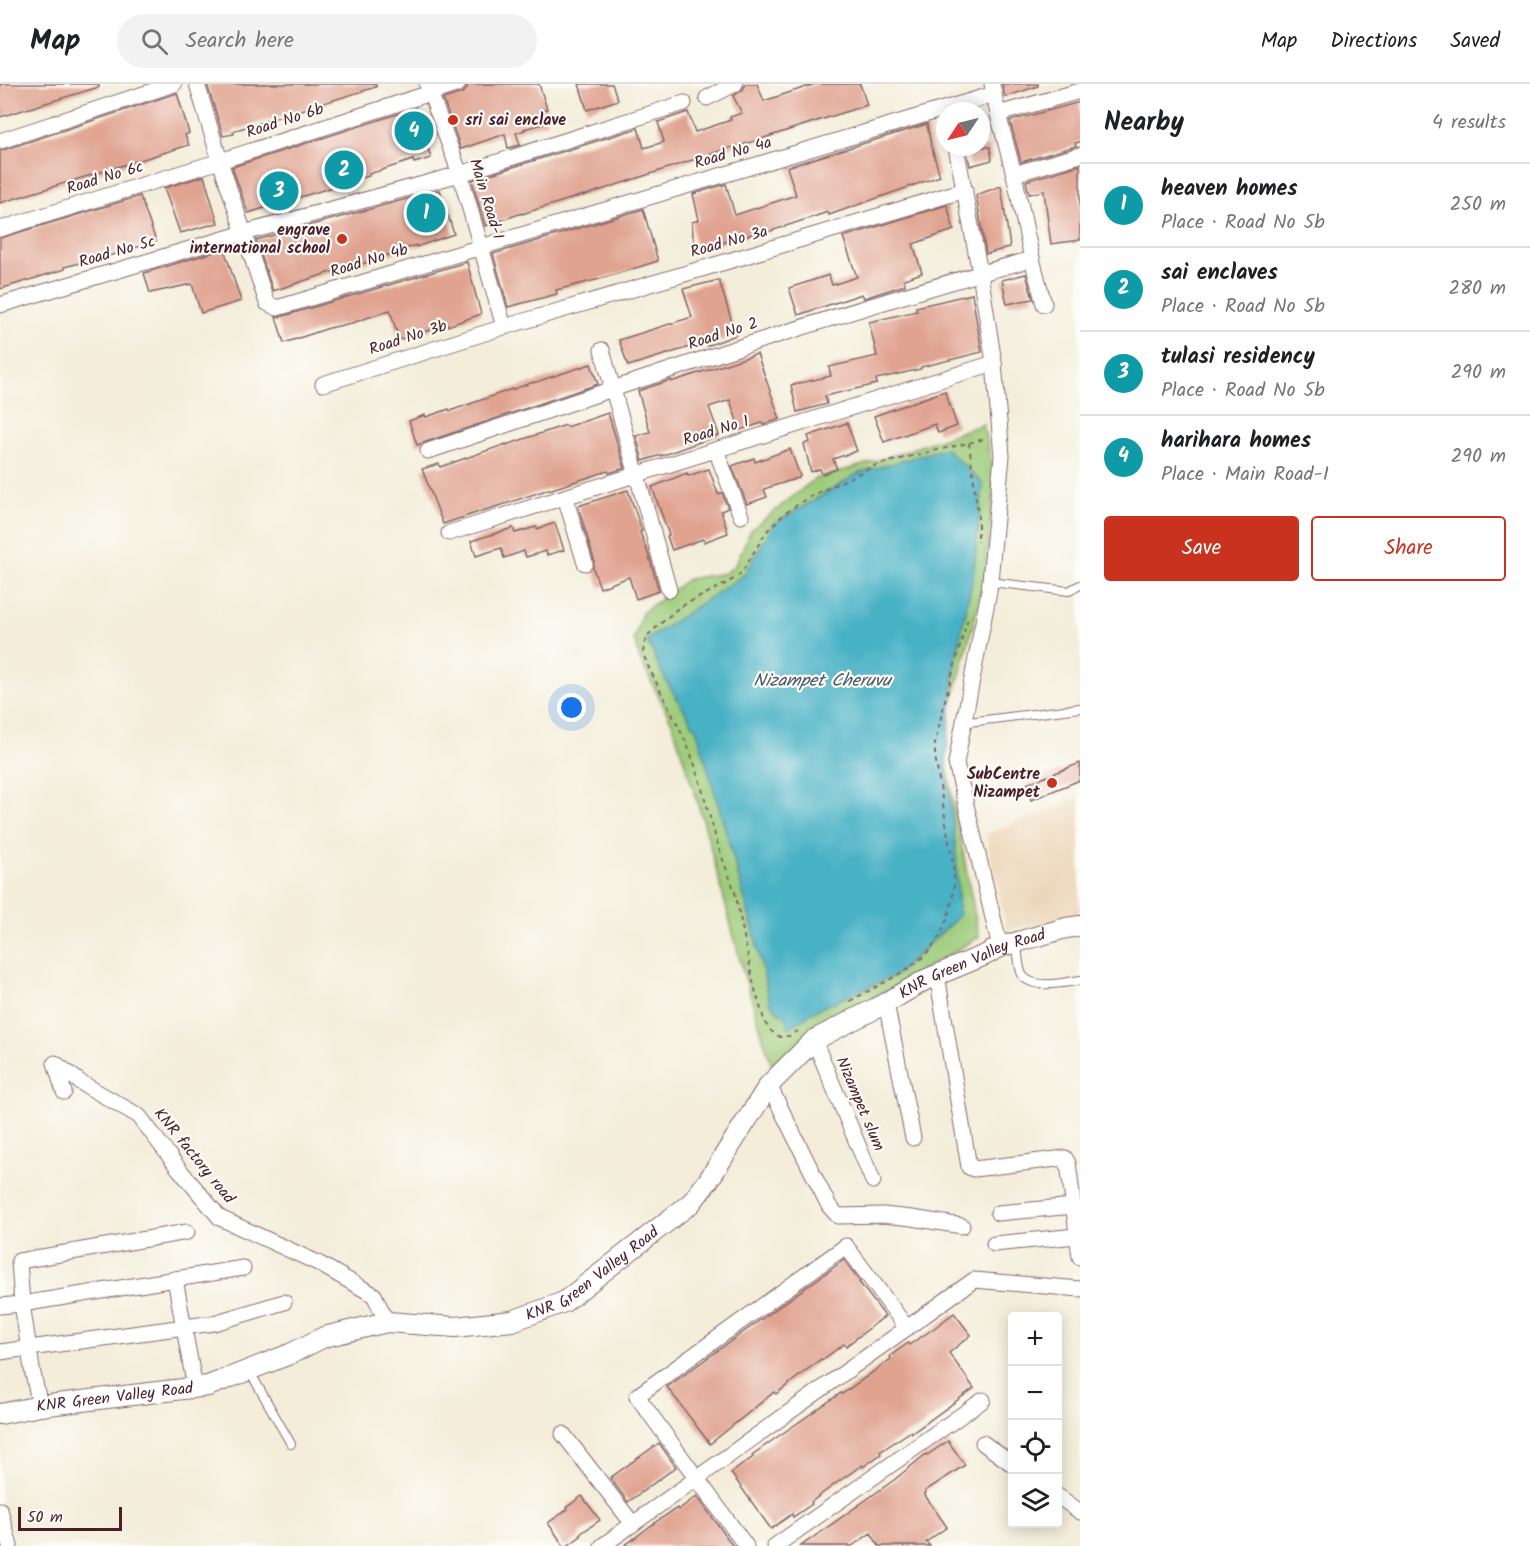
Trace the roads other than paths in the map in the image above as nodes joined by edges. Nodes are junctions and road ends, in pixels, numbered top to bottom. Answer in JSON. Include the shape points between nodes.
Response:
{"nodes":[{"id":1,"x":174,"y":84,"type":"edge"},
{"id":2,"x":197,"y":84,"type":"edge"},
{"id":3,"x":458,"y":84,"type":"edge"},
{"id":4,"x":735,"y":84,"type":"edge"},
{"id":5,"x":428,"y":88,"type":"edge"},
{"id":6,"x":993,"y":89,"type":"edge"},
{"id":7,"x":1080,"y":91,"type":"edge"},
{"id":8,"x":707,"y":98,"type":"dead end"},
{"id":9,"x":964,"y":102,"type":"edge"},
{"id":10,"x":684,"y":103,"type":"dead end"},
{"id":11,"x":936,"y":113,"type":"edge"},
{"id":12,"x":998,"y":114,"type":"junction"},
{"id":13,"x":0,"y":141,"type":"edge"},
{"id":14,"x":1080,"y":155,"type":"edge"},
{"id":15,"x":958,"y":156,"type":"edge"},
{"id":16,"x":220,"y":161,"type":"junction"},
{"id":17,"x":460,"y":174,"type":"junction"},
{"id":18,"x":1014,"y":174,"type":"junction"},
{"id":19,"x":965,"y":190,"type":"junction"},
{"id":20,"x":0,"y":229,"type":"edge"},
{"id":21,"x":244,"y":233,"type":"junction"},
{"id":22,"x":482,"y":246,"type":"junction"},
{"id":23,"x":1032,"y":259,"type":"junction"},
{"id":24,"x":980,"y":273,"type":"junction"},
{"id":25,"x":1044,"y":304,"type":"dead end"},
{"id":26,"x":0,"y":305,"type":"edge"},
{"id":27,"x":504,"y":327,"type":"junction"},
{"id":28,"x":602,"y":350,"type":"dead end"},
{"id":29,"x":994,"y":363,"type":"junction"},
{"id":30,"x":323,"y":384,"type":"dead end"},
{"id":31,"x":613,"y":389,"type":"junction"},
{"id":32,"x":716,"y":450,"type":"junction"},
{"id":33,"x":428,"y":451,"type":"dead end"},
{"id":34,"x":636,"y":474,"type":"junction"},
{"id":35,"x":564,"y":497,"type":"junction"},
{"id":36,"x":741,"y":516,"type":"dead end"},
{"id":37,"x":449,"y":533,"type":"dead end"},
{"id":38,"x":585,"y":563,"type":"dead end"},
{"id":39,"x":990,"y":582,"type":"junction"},
{"id":40,"x":1080,"y":585,"type":"edge"},
{"id":41,"x":669,"y":590,"type":"dead end"},
{"id":42,"x":1080,"y":708,"type":"edge"},
{"id":43,"x":969,"y":722,"type":"dead end"},
{"id":44,"x":1080,"y":926,"type":"edge"},
{"id":45,"x":1008,"y":945,"type":"junction"},
{"id":46,"x":938,"y":975,"type":"junction"},
{"id":47,"x":1080,"y":980,"type":"edge"},
{"id":48,"x":886,"y":1003,"type":"junction"},
{"id":49,"x":807,"y":1035,"type":"junction"},
{"id":50,"x":769,"y":1085,"type":"junction"},
{"id":51,"x":64,"y":1092,"type":"dead end"},
{"id":52,"x":913,"y":1138,"type":"dead end"},
{"id":53,"x":873,"y":1181,"type":"dead end"},
{"id":54,"x":1074,"y":1206,"type":"junction"},
{"id":55,"x":998,"y":1213,"type":"dead end"},
{"id":56,"x":962,"y":1226,"type":"dead end"},
{"id":57,"x":187,"y":1232,"type":"dead end"},
{"id":58,"x":1077,"y":1236,"type":"junction"},
{"id":59,"x":994,"y":1244,"type":"dead end"},
{"id":60,"x":1080,"y":1257,"type":"edge"},
{"id":61,"x":243,"y":1268,"type":"dead end"},
{"id":62,"x":175,"y":1279,"type":"junction"},
{"id":63,"x":1080,"y":1289,"type":"edge"},
{"id":64,"x":284,"y":1302,"type":"dead end"},
{"id":65,"x":22,"y":1304,"type":"junction"},
{"id":66,"x":0,"y":1306,"type":"edge"},
{"id":67,"x":387,"y":1322,"type":"junction"},
{"id":68,"x":185,"y":1328,"type":"junction"},
{"id":69,"x":907,"y":1328,"type":"junction"},
{"id":70,"x":29,"y":1349,"type":"junction"},
{"id":71,"x":0,"y":1352,"type":"edge"},
{"id":72,"x":249,"y":1371,"type":"junction"},
{"id":73,"x":195,"y":1388,"type":"junction"},
{"id":74,"x":983,"y":1400,"type":"dead end"},
{"id":75,"x":40,"y":1406,"type":"junction"},
{"id":76,"x":0,"y":1414,"type":"edge"},
{"id":77,"x":563,"y":1434,"type":"dead end"},
{"id":78,"x":983,"y":1443,"type":"dead end"},
{"id":79,"x":291,"y":1444,"type":"dead end"},
{"id":80,"x":1008,"y":1461,"type":"edge"},
{"id":81,"x":697,"y":1478,"type":"junction"},
{"id":82,"x":1062,"y":1499,"type":"edge"},
{"id":83,"x":0,"y":1510,"type":"edge"},
{"id":84,"x":1080,"y":1512,"type":"edge"},
{"id":85,"x":633,"y":1524,"type":"junction"},
{"id":86,"x":10,"y":1546,"type":"edge"},
{"id":87,"x":602,"y":1546,"type":"edge"},
{"id":88,"x":746,"y":1546,"type":"edge"},
{"id":89,"x":775,"y":1546,"type":"edge"}],
"edges":[{"from":1,"to":13,"type":"street"},
{"from":2,"to":16,"type":"street"},
{"from":3,"to":5,"type":"street","name":"Road No 6b"},
{"from":4,"to":8,"type":"street"},
{"from":5,"to":16,"type":"street","name":"Road No 6b"},
{"from":5,"to":17,"type":"street","name":"Main Road-I"},
{"from":6,"to":9,"type":"street","name":"Road No 4a"},
{"from":6,"to":12,"type":"street"},
{"from":7,"to":12,"type":"street"},
{"from":10,"to":17,"type":"street","name":"Road No 5c"},
{"from":11,"to":22,"type":"street","name":"Road No 4a"},
{"from":12,"to":18,"type":"street"},
{"from":14,"to":18,"type":"street"},
{"from":15,"to":19,"type":"street"},
{"from":16,"to":20,"type":"street","name":"Road No 6c"},
{"from":16,"to":21,"type":"street"},
{"from":17,"to":21,"type":"street","name":"Road No 5c"},
{"from":17,"to":22,"type":"street","name":"Main Road-I"},
{"from":18,"to":23,"type":"street"},
{"from":19,"to":24,"type":"street"},
{"from":19,"to":27,"type":"street","name":"Road No 3a"},
{"from":21,"to":22,"type":"street","name":"Road No 4b","via":[[267,303],[277,308]]},
{"from":21,"to":26,"type":"street","name":"Road No 5c"},
{"from":22,"to":27,"type":"street","name":"Main Road-I"},
{"from":23,"to":24,"type":"street","name":"Road No 2"},
{"from":23,"to":25,"type":"street"},
{"from":24,"to":29,"type":"street"},
{"from":24,"to":31,"type":"street","name":"Road No 2"},
{"from":27,"to":30,"type":"street","name":"Road No 3b"},
{"from":28,"to":31,"type":"street"},
{"from":29,"to":32,"type":"street","name":"Road No 1"},
{"from":29,"to":39,"type":"street","via":[[1002,456]]},
{"from":31,"to":33,"type":"street","name":"Road No 2"},
{"from":31,"to":34,"type":"street"},
{"from":32,"to":34,"type":"street","name":"Road No 1"},
{"from":32,"to":36,"type":"street"},
{"from":34,"to":35,"type":"street","name":"Road No 1"},
{"from":34,"to":41,"type":"street"},
{"from":35,"to":37,"type":"street","name":"Road No 1"},
{"from":35,"to":38,"type":"street"},
{"from":39,"to":40,"type":"lane","via":[[1069,591]]},
{"from":39,"to":45,"type":"street","via":[[956,763]]},
{"from":42,"to":43,"type":"lane"},
{"from":44,"to":45,"type":"street","name":"KNR Green Valley Road"},
{"from":45,"to":46,"type":"street","name":"KNR Green Valley Road"},
{"from":45,"to":47,"type":"lane","via":[[1027,980],[1039,984]]},
{"from":46,"to":48,"type":"street","name":"KNR Green Valley Road"},
{"from":46,"to":54,"type":"street","via":[[969,1167],[1065,1158]]},
{"from":48,"to":49,"type":"street","name":"KNR Green Valley Road"},
{"from":48,"to":52,"type":"street"},
{"from":49,"to":50,"type":"street","name":"KNR Green Valley Road"},
{"from":49,"to":53,"type":"street","name":"Nizampet slum"},
{"from":50,"to":56,"type":"street","via":[[838,1216],[883,1215]]},
{"from":50,"to":67,"type":"street","name":"KNR Green Valley Road","via":[[691,1203],[564,1302],[512,1321],[455,1327]]},
{"from":51,"to":67,"type":"street","name":"KNR factory road","via":[[55,1063],[139,1116],[220,1218],[309,1258],[374,1295]]},
{"from":54,"to":55,"type":"street"},
{"from":54,"to":58,"type":"street"},
{"from":57,"to":65,"type":"street","via":[[20,1262]]},
{"from":58,"to":59,"type":"street"},
{"from":58,"to":60,"type":"street"},
{"from":61,"to":62,"type":"street"},
{"from":62,"to":65,"type":"street"},
{"from":62,"to":68,"type":"street"},
{"from":63,"to":69,"type":"street","via":[[974,1280]]},
{"from":64,"to":68,"type":"street"},
{"from":65,"to":66,"type":"street"},
{"from":65,"to":70,"type":"street"},
{"from":67,"to":72,"type":"street","name":"KNR Green Valley Road","via":[[324,1337]]},
{"from":68,"to":70,"type":"street"},
{"from":68,"to":73,"type":"street"},
{"from":69,"to":81,"type":"street"},
{"from":69,"to":81,"type":"street","via":[[846,1246],[637,1396]]},
{"from":70,"to":71,"type":"street"},
{"from":70,"to":75,"type":"street"},
{"from":72,"to":73,"type":"street","name":"KNR Green Valley Road"},
{"from":72,"to":79,"type":"lane"},
{"from":73,"to":75,"type":"street","name":"KNR Green Valley Road"},
{"from":74,"to":89,"type":"street"},
{"from":75,"to":76,"type":"street","name":"KNR Green Valley Road"},
{"from":77,"to":85,"type":"street"},
{"from":78,"to":80,"type":"street"},
{"from":81,"to":85,"type":"street"},
{"from":81,"to":88,"type":"street"},
{"from":82,"to":84,"type":"street"},
{"from":83,"to":86,"type":"street"},
{"from":85,"to":87,"type":"street"}]}
